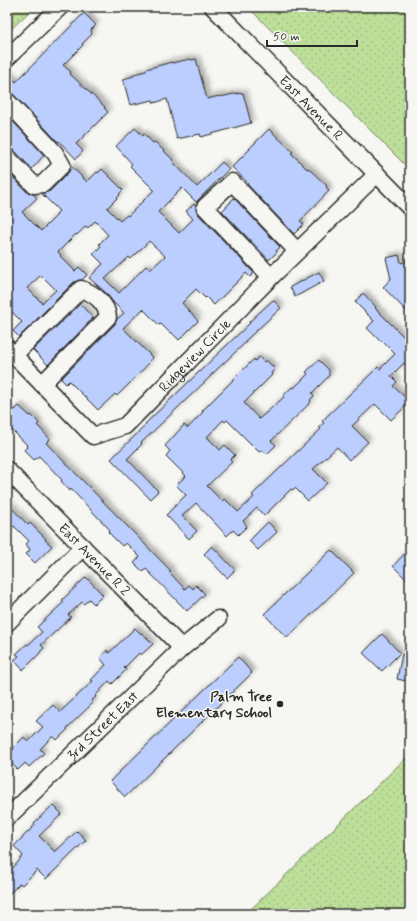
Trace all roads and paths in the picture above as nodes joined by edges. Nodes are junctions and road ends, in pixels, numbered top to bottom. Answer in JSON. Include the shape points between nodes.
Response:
{"nodes":[{"id":1,"x":60,"y":7,"type":"edge"},
{"id":2,"x":213,"y":7,"type":"edge"},
{"id":3,"x":7,"y":58,"type":"edge"},
{"id":4,"x":7,"y":101,"type":"edge"},
{"id":5,"x":7,"y":158,"type":"edge"},
{"id":6,"x":376,"y":174,"type":"junction"},
{"id":7,"x":410,"y":208,"type":"edge"},
{"id":8,"x":297,"y":251,"type":"junction"},
{"id":9,"x":271,"y":277,"type":"junction"},
{"id":10,"x":10,"y":351,"type":"edge"},
{"id":11,"x":42,"y":384,"type":"junction"},
{"id":12,"x":7,"y":470,"type":"edge"},
{"id":13,"x":83,"y":547,"type":"junction"},
{"id":14,"x":218,"y":620,"type":"dead end"},
{"id":15,"x":7,"y":623,"type":"edge"},
{"id":16,"x":182,"y":648,"type":"junction"},
{"id":17,"x":7,"y":818,"type":"edge"}],
"edges":[{"from":1,"to":3,"type":"street"},
{"from":2,"to":6,"type":"street","name":"East Avenue R"},
{"from":4,"to":5,"type":"street","via":[[55,153],[62,165],[43,184],[34,185]]},
{"from":6,"to":7,"type":"street","name":"East Avenue R"},
{"from":6,"to":8,"type":"street","name":"Ridgeview Circle"},
{"from":8,"to":9,"type":"street","name":"Ridgeview Circle"},
{"from":8,"to":9,"type":"street","via":[[232,182],[205,207]]},
{"from":9,"to":11,"type":"street","name":"Ridgeview Circle","via":[[125,426],[93,436]]},
{"from":10,"to":11,"type":"street","name":"Ridgeview Circle"},
{"from":10,"to":11,"type":"street","via":[[82,289],[101,301],[108,312],[108,318]]},
{"from":12,"to":13,"type":"street","name":"East Avenue R 2"},
{"from":13,"to":15,"type":"street"},
{"from":13,"to":16,"type":"street","name":"East Avenue R 2"},
{"from":14,"to":16,"type":"street","name":"3rd Street East"},
{"from":16,"to":17,"type":"street","name":"3rd Street East"}]}
